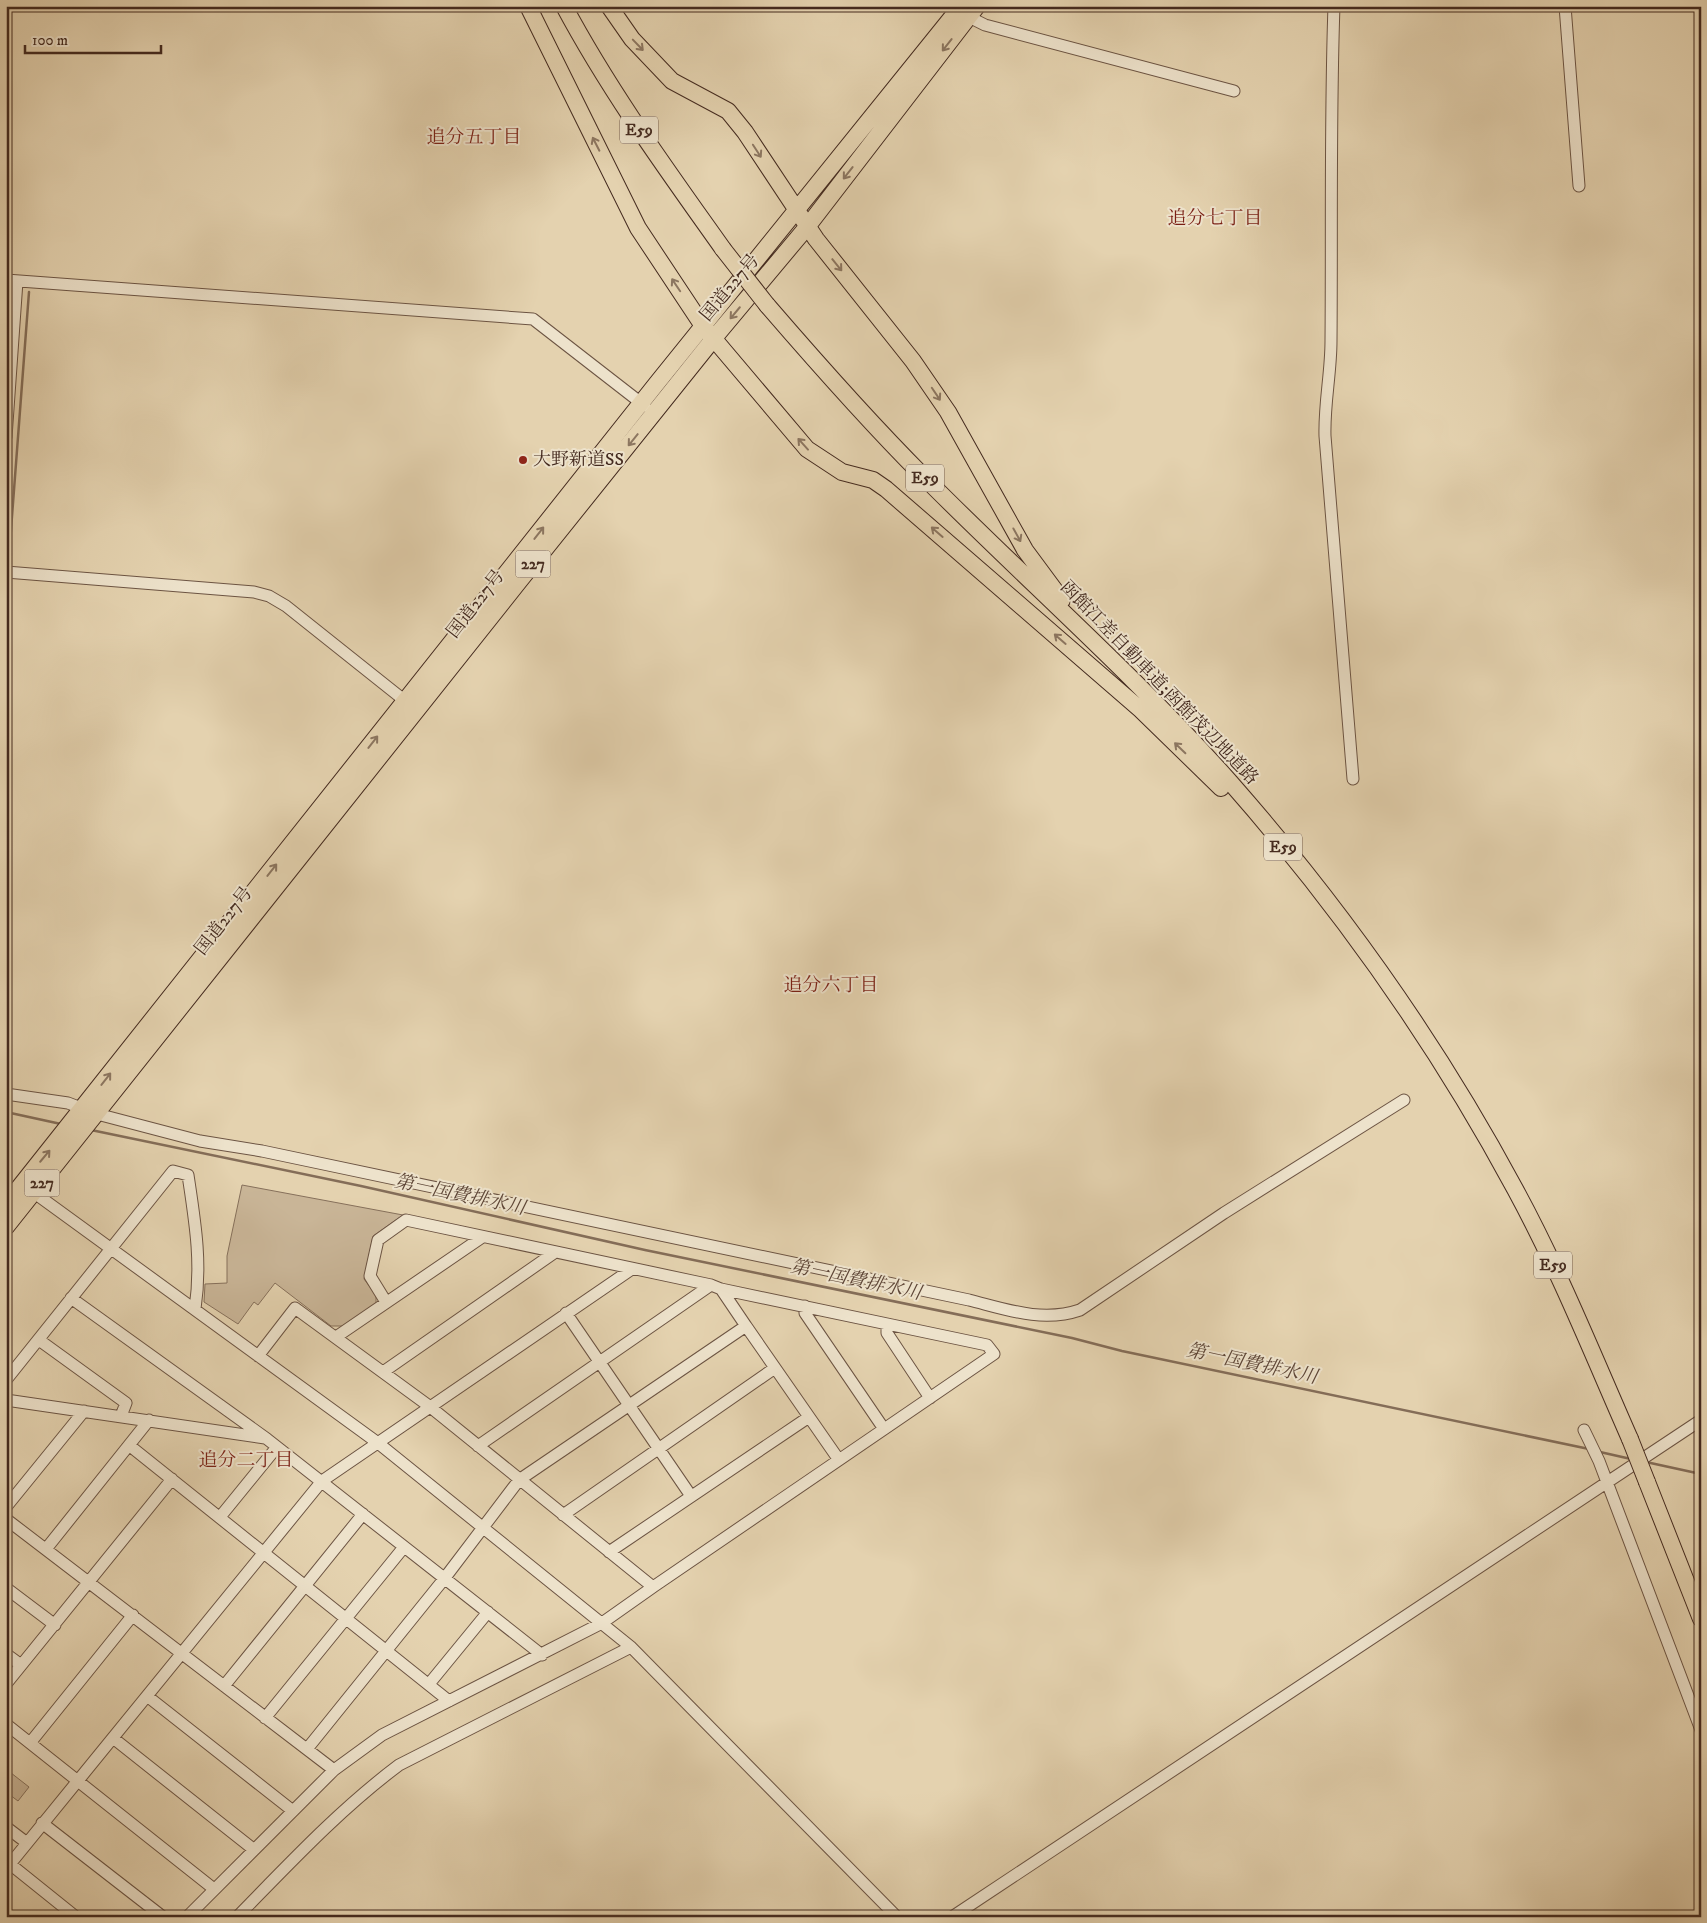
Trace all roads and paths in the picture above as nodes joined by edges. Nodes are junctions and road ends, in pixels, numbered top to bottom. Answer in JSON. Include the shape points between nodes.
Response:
{"nodes":[{"id":1,"x":528,"y":6,"type":"edge"},
{"id":2,"x":564,"y":6,"type":"edge"},
{"id":3,"x":609,"y":6,"type":"edge"},
{"id":4,"x":1334,"y":6,"type":"edge"},
{"id":5,"x":1565,"y":6,"type":"edge"},
{"id":6,"x":969,"y":10,"type":"edge"},
{"id":7,"x":1234,"y":91,"type":"dead end"},
{"id":8,"x":1579,"y":186,"type":"dead end"},
{"id":9,"x":797,"y":211,"type":"junction"},
{"id":10,"x":807,"y":226,"type":"junction"},
{"id":11,"x":12,"y":281,"type":"edge"},
{"id":12,"x":709,"y":332,"type":"junction"},
{"id":13,"x":648,"y":408,"type":"junction"},
{"id":14,"x":6,"y":437,"type":"edge"},
{"id":15,"x":9,"y":572,"type":"edge"},
{"id":16,"x":1092,"y":642,"type":"junction"},
{"id":17,"x":411,"y":706,"type":"junction"},
{"id":18,"x":1353,"y":779,"type":"dead end"},
{"id":19,"x":1223,"y":782,"type":"junction"},
{"id":20,"x":6,"y":1094,"type":"edge"},
{"id":21,"x":1404,"y":1100,"type":"dead end"},
{"id":22,"x":86,"y":1115,"type":"junction"},
{"id":23,"x":28,"y":1188,"type":"junction"},
{"id":24,"x":6,"y":1204,"type":"edge"},
{"id":25,"x":6,"y":1228,"type":"edge"},
{"id":26,"x":481,"y":1238,"type":"junction"},
{"id":27,"x":111,"y":1249,"type":"junction"},
{"id":28,"x":554,"y":1253,"type":"junction"},
{"id":29,"x":632,"y":1269,"type":"junction"},
{"id":30,"x":716,"y":1287,"type":"junction"},
{"id":31,"x":71,"y":1298,"type":"junction"},
{"id":32,"x":386,"y":1302,"type":"junction"},
{"id":33,"x":806,"y":1306,"type":"junction"},
{"id":34,"x":195,"y":1309,"type":"junction"},
{"id":35,"x":566,"y":1313,"type":"junction"},
{"id":36,"x":887,"y":1324,"type":"junction"},
{"id":37,"x":746,"y":1326,"type":"junction"},
{"id":38,"x":336,"y":1337,"type":"junction"},
{"id":39,"x":39,"y":1340,"type":"junction"},
{"id":40,"x":258,"y":1356,"type":"junction"},
{"id":41,"x":599,"y":1362,"type":"junction"},
{"id":42,"x":775,"y":1368,"type":"junction"},
{"id":43,"x":383,"y":1372,"type":"junction"},
{"id":44,"x":6,"y":1380,"type":"edge"},
{"id":45,"x":930,"y":1398,"type":"junction"},
{"id":46,"x":6,"y":1400,"type":"edge"},
{"id":47,"x":629,"y":1405,"type":"junction"},
{"id":48,"x":429,"y":1406,"type":"junction"},
{"id":49,"x":84,"y":1411,"type":"junction"},
{"id":50,"x":121,"y":1416,"type":"junction"},
{"id":51,"x":809,"y":1417,"type":"junction"},
{"id":52,"x":149,"y":1420,"type":"junction"},
{"id":53,"x":1701,"y":1420,"type":"edge"},
{"id":54,"x":884,"y":1429,"type":"junction"},
{"id":55,"x":1584,"y":1430,"type":"dead end"},
{"id":56,"x":267,"y":1439,"type":"junction"},
{"id":57,"x":378,"y":1443,"type":"junction"},
{"id":58,"x":130,"y":1446,"type":"junction"},
{"id":59,"x":478,"y":1446,"type":"junction"},
{"id":60,"x":277,"y":1447,"type":"junction"},
{"id":61,"x":660,"y":1448,"type":"junction"},
{"id":62,"x":839,"y":1460,"type":"junction"},
{"id":63,"x":172,"y":1479,"type":"junction"},
{"id":64,"x":519,"y":1480,"type":"junction"},
{"id":65,"x":322,"y":1481,"type":"junction"},
{"id":66,"x":1606,"y":1483,"type":"junction"},
{"id":67,"x":692,"y":1496,"type":"junction"},
{"id":68,"x":6,"y":1507,"type":"edge"},
{"id":69,"x":363,"y":1514,"type":"junction"},
{"id":70,"x":563,"y":1515,"type":"junction"},
{"id":71,"x":220,"y":1517,"type":"junction"},
{"id":72,"x":6,"y":1520,"type":"edge"},
{"id":73,"x":482,"y":1527,"type":"junction"},
{"id":74,"x":404,"y":1547,"type":"junction"},
{"id":75,"x":46,"y":1549,"type":"junction"},
{"id":76,"x":263,"y":1552,"type":"junction"},
{"id":77,"x":609,"y":1552,"type":"junction"},
{"id":78,"x":444,"y":1579,"type":"junction"},
{"id":79,"x":89,"y":1582,"type":"junction"},
{"id":80,"x":305,"y":1586,"type":"junction"},
{"id":81,"x":653,"y":1587,"type":"junction"},
{"id":82,"x":6,"y":1588,"type":"edge"},
{"id":83,"x":488,"y":1612,"type":"junction"},
{"id":84,"x":133,"y":1615,"type":"junction"},
{"id":85,"x":346,"y":1618,"type":"junction"},
{"id":86,"x":1701,"y":1619,"type":"edge"},
{"id":87,"x":602,"y":1623,"type":"junction"},
{"id":88,"x":55,"y":1625,"type":"junction"},
{"id":89,"x":631,"y":1647,"type":"junction"},
{"id":90,"x":386,"y":1651,"type":"junction"},
{"id":91,"x":182,"y":1652,"type":"junction"},
{"id":92,"x":6,"y":1654,"type":"edge"},
{"id":93,"x":542,"y":1655,"type":"junction"},
{"id":94,"x":21,"y":1665,"type":"junction"},
{"id":95,"x":6,"y":1684,"type":"edge"},
{"id":96,"x":429,"y":1684,"type":"junction"},
{"id":97,"x":224,"y":1686,"type":"junction"},
{"id":98,"x":147,"y":1696,"type":"junction"},
{"id":99,"x":449,"y":1701,"type":"junction"},
{"id":100,"x":265,"y":1718,"type":"junction"},
{"id":101,"x":6,"y":1724,"type":"edge"},
{"id":102,"x":1701,"y":1730,"type":"edge"},
{"id":103,"x":113,"y":1738,"type":"junction"},
{"id":104,"x":30,"y":1743,"type":"junction"},
{"id":105,"x":307,"y":1749,"type":"junction"},
{"id":106,"x":334,"y":1770,"type":"junction"},
{"id":107,"x":77,"y":1781,"type":"junction"},
{"id":108,"x":293,"y":1811,"type":"junction"},
{"id":109,"x":42,"y":1823,"type":"junction"},
{"id":110,"x":6,"y":1827,"type":"edge"},
{"id":111,"x":27,"y":1843,"type":"junction"},
{"id":112,"x":253,"y":1849,"type":"junction"},
{"id":113,"x":8,"y":1866,"type":"edge"},
{"id":114,"x":214,"y":1889,"type":"junction"},
{"id":115,"x":76,"y":1917,"type":"edge"},
{"id":116,"x":163,"y":1917,"type":"edge"},
{"id":117,"x":187,"y":1917,"type":"edge"},
{"id":118,"x":237,"y":1917,"type":"edge"},
{"id":119,"x":897,"y":1917,"type":"edge"},
{"id":120,"x":952,"y":1917,"type":"edge"}],
"edges":[{"from":12,"to":1,"type":"highway","one_way":true,"via":[[638,228]]},
{"from":2,"to":16,"type":"highway","name":"函館江差自動車道;函館茂辺地道路","number":"E59","bridge":true,"via":[[646,142],[767,305],[921,474]]},
{"from":3,"to":9,"type":"highway","one_way":true,"via":[[632,39],[672,81],[728,111]]},
{"from":4,"to":18,"type":"street","via":[[1331,347],[1324,410]]},
{"from":5,"to":8,"type":"street"},
{"from":6,"to":7,"type":"street","via":[[985,25]]},
{"from":6,"to":9,"type":"highway","name":"国道227号","number":"227"},
{"from":6,"to":10,"type":"highway","name":"国道227号","number":"227","one_way":true},
{"from":9,"to":10,"type":"highway"},
{"from":9,"to":12,"type":"highway","name":"国道227号","number":"227"},
{"from":10,"to":12,"type":"highway","name":"国道227号","number":"227","one_way":true},
{"from":10,"to":16,"type":"highway","one_way":true,"via":[[913,361],[948,412],[1025,550]]},
{"from":11,"to":13,"type":"street","via":[[533,319]]},
{"from":11,"to":14,"type":"street"},
{"from":12,"to":13,"type":"highway","name":"国道227号","number":"227"},
{"from":19,"to":12,"type":"highway","one_way":true,"via":[[886,489],[872,480],[842,472],[807,449]]},
{"from":13,"to":17,"type":"highway","name":"国道227号","number":"227"},
{"from":15,"to":17,"type":"street","via":[[254,592],[269,596],[286,606]]},
{"from":16,"to":19,"type":"highway","name":"函館江差自動車道;函館茂辺地道路","number":"E59","via":[[1186,735]]},
{"from":17,"to":22,"type":"highway","name":"国道227号","number":"227"},
{"from":19,"to":86,"type":"highway","name":"函館江差自動車道;函館茂辺地道路","number":"E59","bridge":true,"via":[[1320,892],[1360,944],[1445,1069],[1516,1190],[1555,1268],[1630,1439]]},
{"from":20,"to":22,"type":"street","via":[[68,1104]]},
{"from":21,"to":22,"type":"street","via":[[1224,1213],[1080,1310],[1054,1316],[1019,1312]]},
{"from":22,"to":23,"type":"highway","name":"国道227号","number":"227"},
{"from":23,"to":24,"type":"highway","name":"国道227号","number":"227"},
{"from":23,"to":25,"type":"highway","name":"国道227号","number":"227"},
{"from":23,"to":27,"type":"street"},
{"from":26,"to":28,"type":"street"},
{"from":26,"to":32,"type":"street"},
{"from":26,"to":32,"type":"street","via":[[406,1220],[378,1240],[370,1276]]},
{"from":27,"to":31,"type":"street"},
{"from":27,"to":34,"type":"street"},
{"from":27,"to":34,"type":"street","via":[[173,1171],[188,1175],[199,1256],[200,1279]]},
{"from":28,"to":29,"type":"street"},
{"from":28,"to":43,"type":"street"},
{"from":29,"to":30,"type":"street"},
{"from":29,"to":35,"type":"street"},
{"from":30,"to":33,"type":"street"},
{"from":30,"to":37,"type":"street"},
{"from":30,"to":41,"type":"street"},
{"from":31,"to":39,"type":"street"},
{"from":31,"to":56,"type":"street"},
{"from":32,"to":38,"type":"street"},
{"from":33,"to":36,"type":"street"},
{"from":33,"to":54,"type":"street","via":[[805,1314]]},
{"from":34,"to":40,"type":"street"},
{"from":35,"to":41,"type":"street"},
{"from":35,"to":48,"type":"street"},
{"from":36,"to":45,"type":"street","via":[[887,1333]]},
{"from":36,"to":45,"type":"street","via":[[987,1345],[994,1354]]},
{"from":37,"to":42,"type":"street"},
{"from":37,"to":47,"type":"street"},
{"from":38,"to":40,"type":"street","via":[[295,1308]]},
{"from":38,"to":43,"type":"street"},
{"from":39,"to":44,"type":"street"},
{"from":39,"to":50,"type":"street","via":[[126,1403]]},
{"from":40,"to":57,"type":"street"},
{"from":41,"to":47,"type":"street"},
{"from":41,"to":59,"type":"street"},
{"from":42,"to":51,"type":"street"},
{"from":42,"to":61,"type":"street"},
{"from":43,"to":48,"type":"street"},
{"from":45,"to":54,"type":"street"},
{"from":46,"to":49,"type":"street"},
{"from":47,"to":61,"type":"street"},
{"from":47,"to":64,"type":"street"},
{"from":48,"to":57,"type":"street"},
{"from":48,"to":59,"type":"street"},
{"from":49,"to":50,"type":"street"},
{"from":49,"to":68,"type":"street"},
{"from":50,"to":52,"type":"street"},
{"from":51,"to":62,"type":"street"},
{"from":51,"to":67,"type":"street"},
{"from":52,"to":56,"type":"street"},
{"from":52,"to":58,"type":"street"},
{"from":53,"to":66,"type":"street"},
{"from":54,"to":62,"type":"street"},
{"from":55,"to":66,"type":"street"},
{"from":56,"to":60,"type":"street"},
{"from":57,"to":65,"type":"street"},
{"from":57,"to":73,"type":"street"},
{"from":58,"to":63,"type":"street"},
{"from":58,"to":75,"type":"street"},
{"from":59,"to":64,"type":"street"},
{"from":60,"to":65,"type":"street"},
{"from":60,"to":71,"type":"street"},
{"from":61,"to":67,"type":"street"},
{"from":61,"to":70,"type":"street"},
{"from":62,"to":81,"type":"street"},
{"from":63,"to":71,"type":"street"},
{"from":63,"to":79,"type":"street"},
{"from":64,"to":70,"type":"street"},
{"from":64,"to":73,"type":"street"},
{"from":65,"to":69,"type":"street"},
{"from":65,"to":76,"type":"street"},
{"from":66,"to":102,"type":"street"},
{"from":66,"to":120,"type":"street"},
{"from":67,"to":77,"type":"street"},
{"from":69,"to":74,"type":"street"},
{"from":69,"to":80,"type":"street"},
{"from":70,"to":77,"type":"street"},
{"from":71,"to":76,"type":"street"},
{"from":72,"to":75,"type":"street"},
{"from":73,"to":78,"type":"street"},
{"from":73,"to":87,"type":"street"},
{"from":74,"to":78,"type":"street"},
{"from":74,"to":85,"type":"street"},
{"from":75,"to":79,"type":"street"},
{"from":76,"to":80,"type":"street"},
{"from":76,"to":91,"type":"street"},
{"from":77,"to":81,"type":"street"},
{"from":78,"to":83,"type":"street"},
{"from":78,"to":90,"type":"street"},
{"from":79,"to":84,"type":"street"},
{"from":79,"to":88,"type":"street"},
{"from":80,"to":85,"type":"street"},
{"from":80,"to":97,"type":"street"},
{"from":81,"to":87,"type":"street"},
{"from":82,"to":88,"type":"street"},
{"from":83,"to":93,"type":"street"},
{"from":83,"to":96,"type":"street"},
{"from":84,"to":91,"type":"street"},
{"from":84,"to":104,"type":"street"},
{"from":85,"to":90,"type":"street"},
{"from":85,"to":100,"type":"street"},
{"from":87,"to":89,"type":"street"},
{"from":87,"to":93,"type":"street"},
{"from":88,"to":94,"type":"street"},
{"from":89,"to":118,"type":"street","via":[[399,1765],[328,1824]]},
{"from":89,"to":119,"type":"street"},
{"from":90,"to":96,"type":"street"},
{"from":90,"to":105,"type":"street"},
{"from":91,"to":97,"type":"street"},
{"from":91,"to":98,"type":"street"},
{"from":92,"to":94,"type":"street"},
{"from":93,"to":99,"type":"street"},
{"from":94,"to":95,"type":"street"},
{"from":96,"to":99,"type":"street"},
{"from":97,"to":100,"type":"street"},
{"from":98,"to":103,"type":"street"},
{"from":98,"to":108,"type":"street"},
{"from":99,"to":106,"type":"street","via":[[382,1735]]},
{"from":100,"to":105,"type":"street"},
{"from":101,"to":104,"type":"street"},
{"from":103,"to":107,"type":"street"},
{"from":103,"to":112,"type":"street"},
{"from":104,"to":107,"type":"street"},
{"from":105,"to":106,"type":"street"},
{"from":106,"to":108,"type":"street"},
{"from":107,"to":109,"type":"street"},
{"from":107,"to":114,"type":"street"},
{"from":108,"to":112,"type":"street"},
{"from":109,"to":111,"type":"street"},
{"from":109,"to":116,"type":"street"},
{"from":110,"to":111,"type":"street"},
{"from":111,"to":113,"type":"street"},
{"from":112,"to":114,"type":"street"},
{"from":113,"to":115,"type":"street"},
{"from":114,"to":117,"type":"street"}]}
